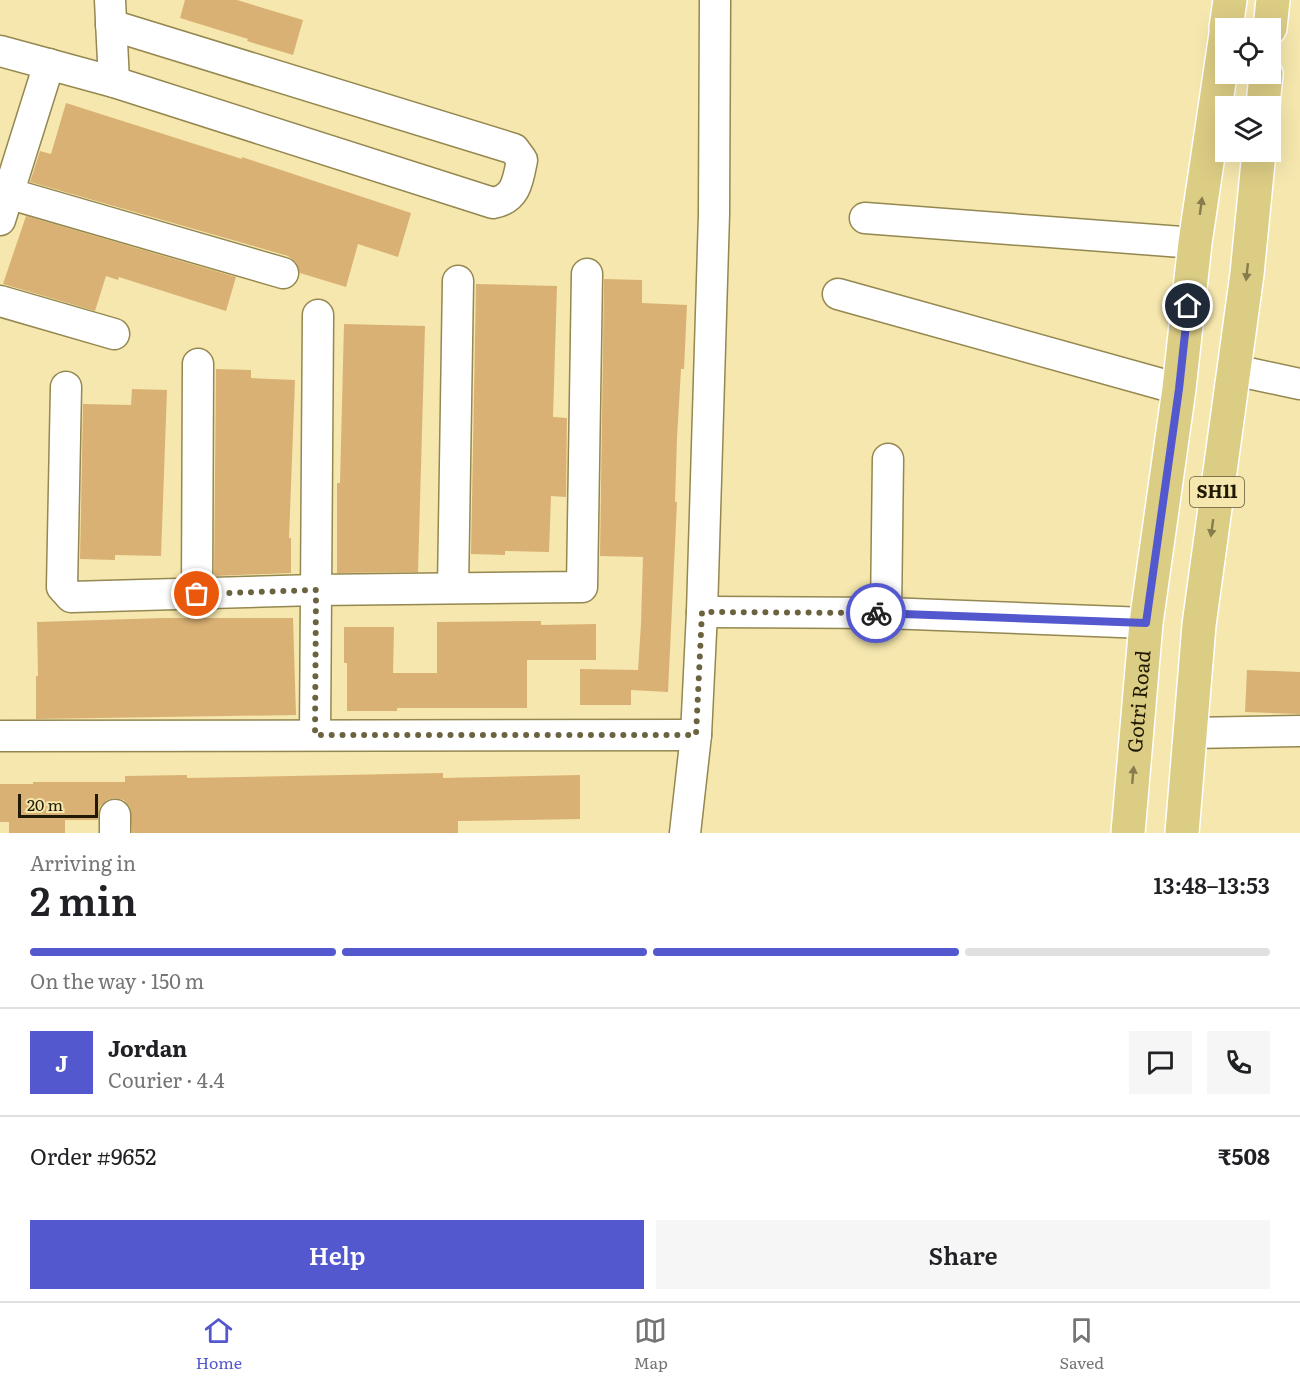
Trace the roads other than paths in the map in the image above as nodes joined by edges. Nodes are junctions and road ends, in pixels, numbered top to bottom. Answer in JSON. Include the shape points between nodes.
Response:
{"nodes":[{"id":1,"x":715,"y":0,"type":"edge"},
{"id":2,"x":1230,"y":0,"type":"edge"},
{"id":3,"x":1273,"y":0,"type":"edge"},
{"id":4,"x":111,"y":12,"type":"edge"},
{"id":5,"x":1227,"y":18,"type":"edge"},
{"id":6,"x":1271,"y":18,"type":"edge"},
{"id":7,"x":0,"y":51,"type":"edge"},
{"id":8,"x":49,"y":64,"type":"junction"},
{"id":9,"x":114,"y":82,"type":"junction"},
{"id":10,"x":1219,"y":84,"type":"edge"},
{"id":11,"x":1257,"y":162,"type":"edge"},
{"id":12,"x":3,"y":202,"type":"edge"},
{"id":13,"x":865,"y":218,"type":"dead end"},
{"id":14,"x":1195,"y":243,"type":"junction"},
{"id":15,"x":283,"y":273,"type":"dead end"},
{"id":16,"x":587,"y":274,"type":"dead end"},
{"id":17,"x":458,"y":281,"type":"dead end"},
{"id":18,"x":838,"y":294,"type":"dead end"},
{"id":19,"x":0,"y":301,"type":"edge"},
{"id":20,"x":318,"y":315,"type":"dead end"},
{"id":21,"x":114,"y":334,"type":"dead end"},
{"id":22,"x":198,"y":364,"type":"dead end"},
{"id":23,"x":1234,"y":370,"type":"junction"},
{"id":24,"x":1300,"y":384,"type":"edge"},
{"id":25,"x":66,"y":387,"type":"dead end"},
{"id":26,"x":1179,"y":389,"type":"junction"},
{"id":27,"x":888,"y":459,"type":"dead end"},
{"id":28,"x":453,"y":588,"type":"junction"},
{"id":29,"x":316,"y":590,"type":"junction"},
{"id":30,"x":197,"y":594,"type":"junction"},
{"id":31,"x":702,"y":612,"type":"junction"},
{"id":32,"x":886,"y":613,"type":"junction"},
{"id":33,"x":1146,"y":623,"type":"junction"},
{"id":34,"x":1300,"y":731,"type":"edge"},
{"id":35,"x":1191,"y":733,"type":"junction"},
{"id":36,"x":315,"y":735,"type":"junction"},
{"id":37,"x":696,"y":735,"type":"junction"},
{"id":38,"x":0,"y":736,"type":"edge"},
{"id":39,"x":685,"y":833,"type":"edge"},
{"id":40,"x":1128,"y":833,"type":"edge"},
{"id":41,"x":1182,"y":833,"type":"edge"}],
"edges":[{"from":1,"to":31,"type":"street","via":[[714,214]]},
{"from":2,"to":5,"type":"main road"},
{"from":3,"to":6,"type":"main road"},
{"from":4,"to":9,"type":"street"},
{"from":4,"to":9,"type":"street","via":[[514,149],[522,160],[519,175],[514,190],[504,201],[493,203]]},
{"from":7,"to":8,"type":"street"},
{"from":8,"to":9,"type":"street"},
{"from":8,"to":12,"type":"street"},
{"from":14,"to":10,"type":"main road","name":"Gotri Road","number":"SH11","one_way":true},
{"from":11,"to":23,"type":"main road","number":"SH11","one_way":true},
{"from":12,"to":15,"type":"street"},
{"from":13,"to":14,"type":"street"},
{"from":14,"to":26,"type":"main road","name":"Gotri Road","number":"SH11"},
{"from":16,"to":28,"type":"street","via":[[582,587]]},
{"from":17,"to":28,"type":"street"},
{"from":18,"to":26,"type":"street"},
{"from":19,"to":21,"type":"street"},
{"from":20,"to":29,"type":"street"},
{"from":22,"to":30,"type":"street"},
{"from":23,"to":24,"type":"street"},
{"from":23,"to":35,"type":"main road","number":"SH11","one_way":true,"via":[[1199,625]]},
{"from":25,"to":30,"type":"street","via":[[62,587],[71,597]]},
{"from":26,"to":33,"type":"main road","name":"Gotri Road","number":"SH11"},
{"from":27,"to":32,"type":"street"},
{"from":28,"to":29,"type":"street"},
{"from":29,"to":30,"type":"street"},
{"from":29,"to":36,"type":"street"},
{"from":31,"to":32,"type":"street"},
{"from":31,"to":37,"type":"street"},
{"from":32,"to":33,"type":"street"},
{"from":40,"to":33,"type":"main road","name":"Gotri Road","number":"SH11","one_way":true},
{"from":34,"to":35,"type":"street"},
{"from":35,"to":41,"type":"main road","number":"SH11"},
{"from":36,"to":37,"type":"street"},
{"from":36,"to":38,"type":"street"},
{"from":37,"to":39,"type":"street"}]}
